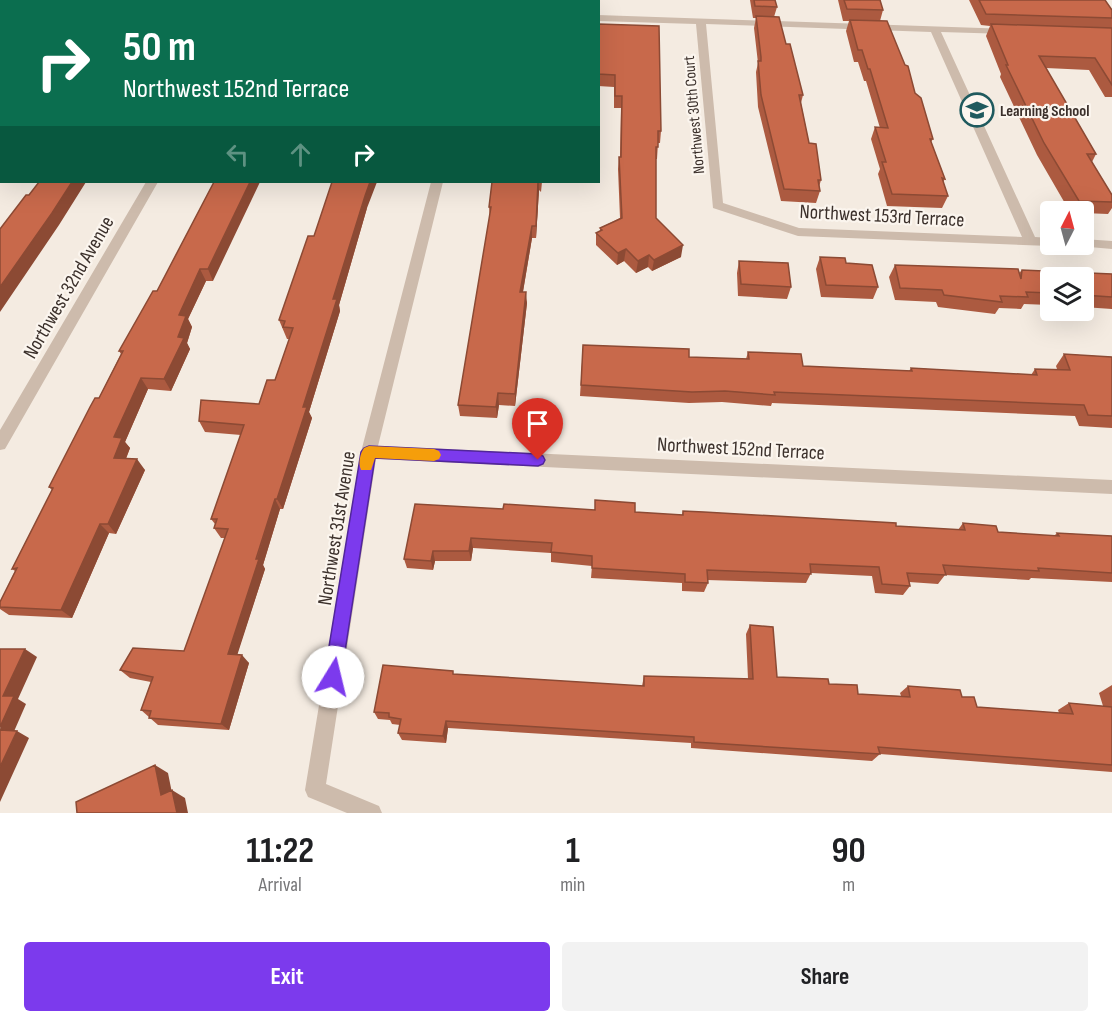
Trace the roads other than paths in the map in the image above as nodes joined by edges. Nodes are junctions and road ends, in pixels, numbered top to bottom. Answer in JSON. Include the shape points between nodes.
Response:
{"nodes":[{"id":1,"x":600,"y":18,"type":"edge"},
{"id":2,"x":701,"y":22,"type":"junction"},
{"id":3,"x":935,"y":29,"type":"junction"},
{"id":4,"x":1017,"y":32,"type":"edge"},
{"id":5,"x":151,"y":183,"type":"edge"},
{"id":6,"x":437,"y":183,"type":"edge"},
{"id":7,"x":717,"y":205,"type":"joint"},
{"id":8,"x":1030,"y":241,"type":"junction"},
{"id":9,"x":1040,"y":242,"type":"edge"},
{"id":10,"x":1094,"y":244,"type":"edge"},
{"id":11,"x":1112,"y":245,"type":"edge"},
{"id":12,"x":0,"y":444,"type":"edge"},
{"id":13,"x":369,"y":452,"type":"junction"},
{"id":14,"x":1112,"y":487,"type":"edge"},
{"id":15,"x":372,"y":813,"type":"edge"}],
"edges":[{"from":1,"to":2,"type":"street"},
{"from":2,"to":3,"type":"street"},
{"from":2,"to":7,"type":"street","name":"Northwest 30th Court"},
{"from":3,"to":4,"type":"street"},
{"from":3,"to":8,"type":"street"},
{"from":5,"to":12,"type":"street","name":"Northwest 32nd Avenue"},
{"from":6,"to":13,"type":"street","name":"Northwest 31st Avenue"},
{"from":7,"to":8,"type":"street","name":"Northwest 153rd Terrace","via":[[798,232]]},
{"from":8,"to":9,"type":"street","name":"Northwest 153rd Terrace"},
{"from":10,"to":11,"type":"street"},
{"from":13,"to":14,"type":"street","name":"Northwest 152nd Terrace"},
{"from":13,"to":15,"type":"street","name":"Northwest 31st Avenue","via":[[315,789]]}]}
